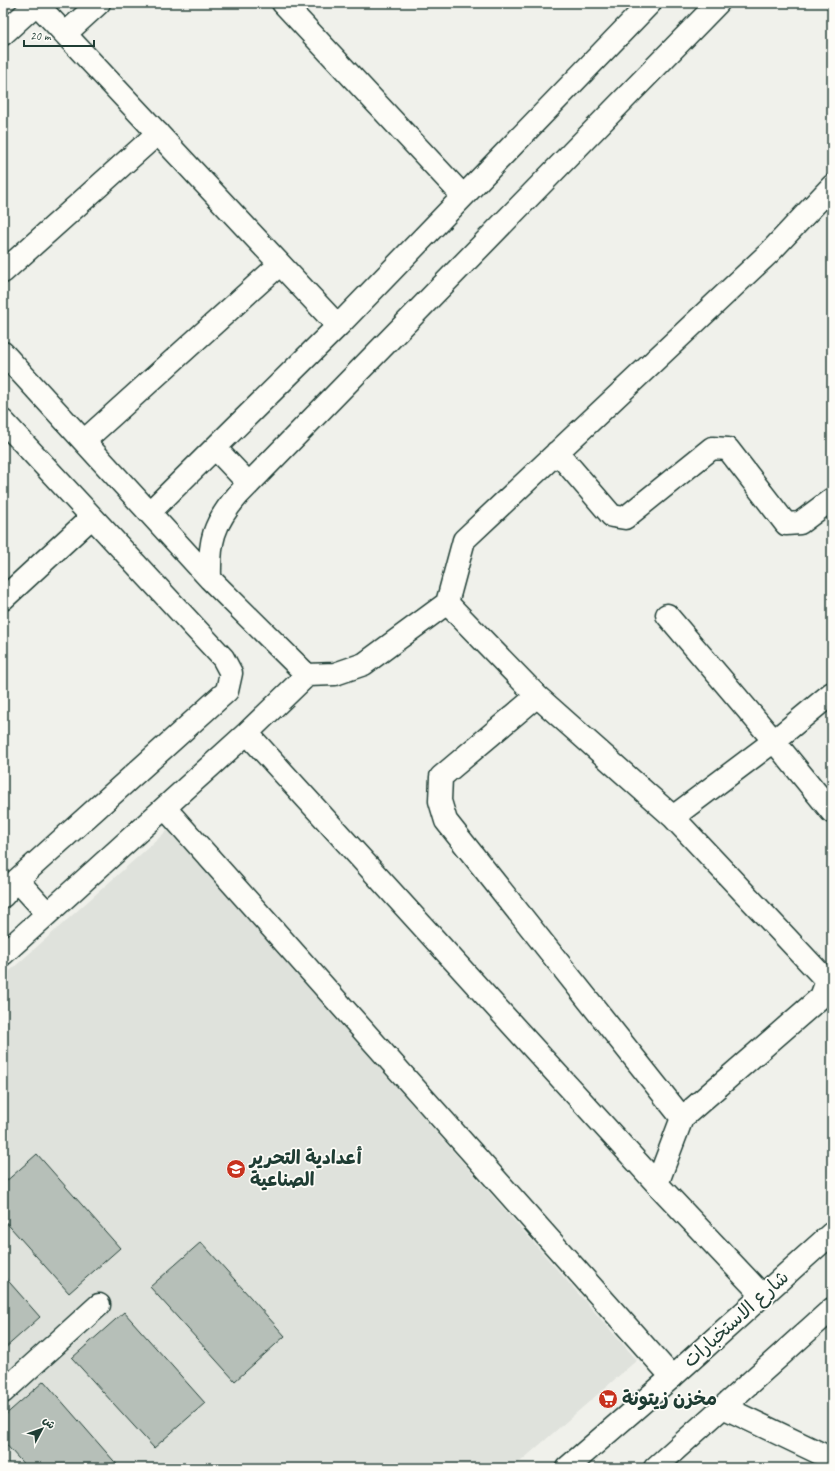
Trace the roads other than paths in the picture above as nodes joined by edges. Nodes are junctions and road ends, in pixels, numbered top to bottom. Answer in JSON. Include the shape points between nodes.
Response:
{"nodes":[{"id":1,"x":36,"y":3,"type":"edge"},
{"id":2,"x":99,"y":3,"type":"edge"},
{"id":3,"x":283,"y":3,"type":"edge"},
{"id":4,"x":650,"y":3,"type":"edge"},
{"id":5,"x":718,"y":3,"type":"edge"},
{"id":6,"x":3,"y":34,"type":"edge"},
{"id":7,"x":65,"y":34,"type":"junction"},
{"id":8,"x":158,"y":134,"type":"junction"},
{"id":9,"x":832,"y":186,"type":"edge"},
{"id":10,"x":463,"y":196,"type":"junction"},
{"id":11,"x":280,"y":264,"type":"junction"},
{"id":12,"x":3,"y":272,"type":"edge"},
{"id":13,"x":338,"y":326,"type":"junction"},
{"id":14,"x":3,"y":353,"type":"edge"},
{"id":15,"x":3,"y":421,"type":"edge"},
{"id":16,"x":84,"y":440,"type":"junction"},
{"id":17,"x":215,"y":448,"type":"junction"},
{"id":18,"x":557,"y":452,"type":"junction"},
{"id":19,"x":249,"y":484,"type":"junction"},
{"id":20,"x":832,"y":499,"type":"edge"},
{"id":21,"x":150,"y":512,"type":"junction"},
{"id":22,"x":92,"y":517,"type":"junction"},
{"id":23,"x":210,"y":579,"type":"junction"},
{"id":24,"x":3,"y":599,"type":"edge"},
{"id":25,"x":448,"y":603,"type":"junction"},
{"id":26,"x":667,"y":615,"type":"dead end"},
{"id":27,"x":307,"y":675,"type":"junction"},
{"id":28,"x":832,"y":693,"type":"edge"},
{"id":29,"x":537,"y":696,"type":"junction"},
{"id":30,"x":247,"y":733,"type":"junction"},
{"id":31,"x":774,"y":741,"type":"junction"},
{"id":32,"x":164,"y":808,"type":"junction"},
{"id":33,"x":832,"y":812,"type":"edge"},
{"id":34,"x":673,"y":817,"type":"junction"},
{"id":35,"x":10,"y":888,"type":"edge"},
{"id":36,"x":47,"y":913,"type":"junction"},
{"id":37,"x":3,"y":954,"type":"edge"},
{"id":38,"x":682,"y":1118,"type":"junction"},
{"id":39,"x":657,"y":1184,"type":"junction"},
{"id":40,"x":832,"y":1233,"type":"edge"},
{"id":41,"x":762,"y":1295,"type":"junction"},
{"id":42,"x":100,"y":1305,"type":"dead end"},
{"id":43,"x":832,"y":1309,"type":"edge"},
{"id":44,"x":672,"y":1377,"type":"junction"},
{"id":45,"x":3,"y":1392,"type":"edge"},
{"id":46,"x":723,"y":1407,"type":"junction"},
{"id":47,"x":832,"y":1460,"type":"edge"},
{"id":48,"x":567,"y":1468,"type":"edge"},
{"id":49,"x":655,"y":1468,"type":"edge"}],
"edges":[{"from":1,"to":6,"type":"street"},
{"from":1,"to":7,"type":"street"},
{"from":2,"to":7,"type":"street"},
{"from":3,"to":10,"type":"street"},
{"from":4,"to":10,"type":"street"},
{"from":5,"to":19,"type":"street"},
{"from":7,"to":8,"type":"street"},
{"from":8,"to":11,"type":"street"},
{"from":8,"to":12,"type":"street"},
{"from":9,"to":18,"type":"street","via":[[770,252]]},
{"from":10,"to":13,"type":"street"},
{"from":11,"to":13,"type":"street"},
{"from":11,"to":16,"type":"street"},
{"from":13,"to":17,"type":"street"},
{"from":14,"to":16,"type":"street"},
{"from":15,"to":22,"type":"street"},
{"from":16,"to":21,"type":"street"},
{"from":17,"to":19,"type":"street"},
{"from":17,"to":21,"type":"street"},
{"from":18,"to":20,"type":"street","via":[[612,516],[625,518],[712,448],[728,449],[786,524],[800,523]]},
{"from":18,"to":25,"type":"street","via":[[464,540]]},
{"from":19,"to":23,"type":"street","via":[[227,507],[218,522],[210,554]]},
{"from":21,"to":23,"type":"street"},
{"from":22,"to":24,"type":"street"},
{"from":22,"to":35,"type":"street","via":[[223,658],[231,673],[226,691]]},
{"from":23,"to":27,"type":"street"},
{"from":25,"to":27,"type":"street","via":[[364,664],[335,674]]},
{"from":25,"to":29,"type":"street"},
{"from":26,"to":31,"type":"street"},
{"from":27,"to":30,"type":"street"},
{"from":28,"to":31,"type":"street"},
{"from":29,"to":34,"type":"street"},
{"from":29,"to":38,"type":"street","via":[[441,777],[440,801],[446,821]]},
{"from":30,"to":32,"type":"street"},
{"from":30,"to":39,"type":"street"},
{"from":31,"to":33,"type":"street"},
{"from":31,"to":34,"type":"street"},
{"from":32,"to":36,"type":"street"},
{"from":32,"to":44,"type":"street"},
{"from":34,"to":38,"type":"street","via":[[827,981],[821,997]]},
{"from":35,"to":36,"type":"street"},
{"from":36,"to":37,"type":"street"},
{"from":38,"to":39,"type":"street"},
{"from":39,"to":41,"type":"street"},
{"from":40,"to":41,"type":"street","name":"شارع الاستخبارات"},
{"from":41,"to":44,"type":"street","name":"شارع الاستخبارات"},
{"from":42,"to":45,"type":"street"},
{"from":43,"to":46,"type":"street"},
{"from":44,"to":48,"type":"street","name":"شارع الاستخبارات"},
{"from":46,"to":47,"type":"street"},
{"from":46,"to":49,"type":"street"}]}
